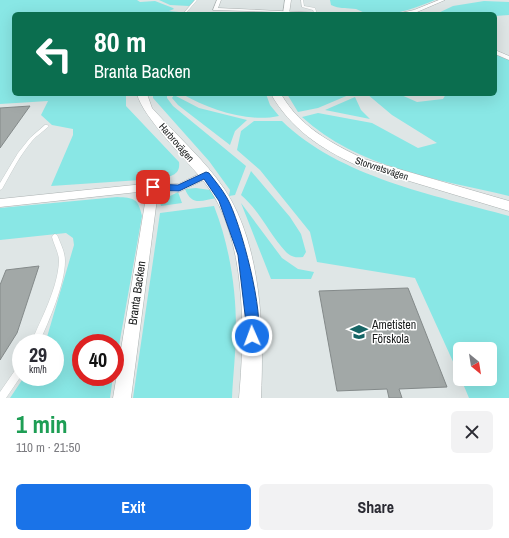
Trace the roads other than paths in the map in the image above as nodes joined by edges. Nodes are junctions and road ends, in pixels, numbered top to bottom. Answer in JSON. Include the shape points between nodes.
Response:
{"nodes":[{"id":1,"x":196,"y":0,"type":"edge"},
{"id":2,"x":219,"y":0,"type":"edge"},
{"id":3,"x":288,"y":0,"type":"edge"},
{"id":4,"x":302,"y":0,"type":"edge"},
{"id":5,"x":442,"y":0,"type":"edge"},
{"id":6,"x":215,"y":9,"type":"junction"},
{"id":7,"x":186,"y":12,"type":"edge"},
{"id":8,"x":213,"y":12,"type":"edge"},
{"id":9,"x":268,"y":12,"type":"edge"},
{"id":10,"x":286,"y":12,"type":"edge"},
{"id":11,"x":316,"y":12,"type":"edge"},
{"id":12,"x":409,"y":12,"type":"edge"},
{"id":13,"x":497,"y":53,"type":"edge"},
{"id":14,"x":509,"y":58,"type":"edge"},
{"id":15,"x":142,"y":96,"type":"edge"},
{"id":16,"x":277,"y":96,"type":"edge"},
{"id":17,"x":47,"y":126,"type":"dead end"},
{"id":18,"x":206,"y":175,"type":"junction"},
{"id":19,"x":153,"y":187,"type":"junction"},
{"id":20,"x":0,"y":188,"type":"edge"},
{"id":21,"x":0,"y":202,"type":"edge"},
{"id":22,"x":509,"y":206,"type":"edge"},
{"id":23,"x":55,"y":237,"type":"dead end"},
{"id":24,"x":39,"y":334,"type":"edge"},
{"id":25,"x":12,"y":382,"type":"edge"},
{"id":26,"x":1,"y":398,"type":"edge"},
{"id":27,"x":122,"y":398,"type":"edge"},
{"id":28,"x":250,"y":398,"type":"edge"}],
"edges":[{"from":1,"to":7,"type":"lane"},
{"from":2,"to":6,"type":"street"},
{"from":3,"to":10,"type":"street"},
{"from":4,"to":11,"type":"lane","via":[[303,7],[314,9]]},
{"from":5,"to":12,"type":"street"},
{"from":6,"to":8,"type":"street"},
{"from":6,"to":9,"type":"street"},
{"from":13,"to":14,"type":"street"},
{"from":15,"to":18,"type":"street","name":"Harbrovägen","via":[[148,109]]},
{"from":16,"to":22,"type":"street","name":"Storvretsvägen","via":[[306,132],[360,162]]},
{"from":17,"to":20,"type":"lane","via":[[29,140]]},
{"from":18,"to":19,"type":"street","via":[[179,188]]},
{"from":18,"to":28,"type":"street","name":"Harbrovägen","via":[[224,200],[243,255],[251,307],[253,350]]},
{"from":19,"to":21,"type":"street"},
{"from":19,"to":27,"type":"street","name":"Branta Backen"},
{"from":23,"to":24,"type":"lane","via":[[62,259],[56,286]]},
{"from":25,"to":26,"type":"lane"}]}
